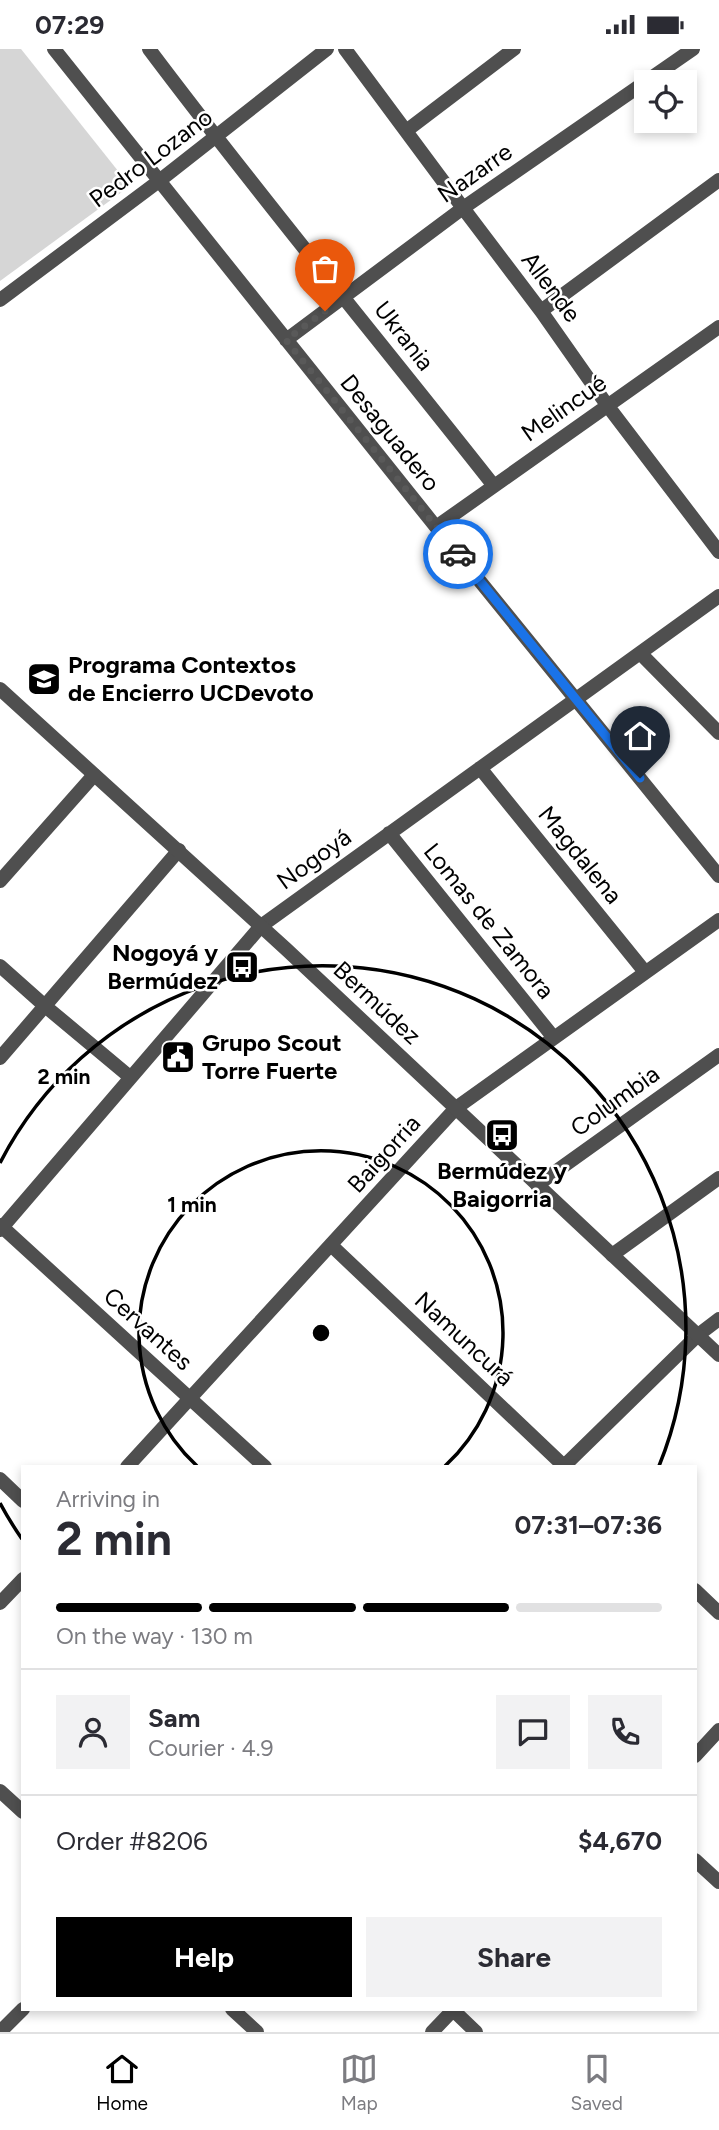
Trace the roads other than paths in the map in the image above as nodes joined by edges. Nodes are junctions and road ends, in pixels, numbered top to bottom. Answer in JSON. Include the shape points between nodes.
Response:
{"nodes":[{"id":1,"x":54,"y":49,"type":"edge"},
{"id":2,"x":149,"y":49,"type":"edge"},
{"id":3,"x":327,"y":49,"type":"edge"},
{"id":4,"x":345,"y":49,"type":"edge"},
{"id":5,"x":514,"y":49,"type":"edge"},
{"id":6,"x":693,"y":49,"type":"edge"},
{"id":7,"x":406,"y":131,"type":"junction"},
{"id":8,"x":215,"y":138,"type":"junction"},
{"id":9,"x":719,"y":180,"type":"edge"},
{"id":10,"x":159,"y":181,"type":"junction"},
{"id":11,"x":463,"y":208,"type":"junction"},
{"id":12,"x":345,"y":297,"type":"junction"},
{"id":13,"x":0,"y":300,"type":"edge"},
{"id":14,"x":541,"y":311,"type":"junction"},
{"id":15,"x":719,"y":327,"type":"edge"},
{"id":16,"x":286,"y":340,"type":"junction"},
{"id":17,"x":607,"y":405,"type":"junction"},
{"id":18,"x":494,"y":486,"type":"junction"},
{"id":19,"x":436,"y":527,"type":"junction"},
{"id":20,"x":719,"y":552,"type":"edge"},
{"id":21,"x":719,"y":596,"type":"edge"},
{"id":22,"x":640,"y":653,"type":"junction"},
{"id":23,"x":0,"y":689,"type":"edge"},
{"id":24,"x":576,"y":699,"type":"junction"},
{"id":25,"x":719,"y":733,"type":"edge"},
{"id":26,"x":480,"y":768,"type":"junction"},
{"id":27,"x":94,"y":775,"type":"junction"},
{"id":28,"x":389,"y":833,"type":"junction"},
{"id":29,"x":179,"y":850,"type":"junction"},
{"id":30,"x":719,"y":876,"type":"edge"},
{"id":31,"x":0,"y":881,"type":"edge"},
{"id":32,"x":719,"y":920,"type":"edge"},
{"id":33,"x":261,"y":926,"type":"junction"},
{"id":34,"x":0,"y":966,"type":"edge"},
{"id":35,"x":645,"y":972,"type":"junction"},
{"id":36,"x":45,"y":1006,"type":"junction"},
{"id":37,"x":554,"y":1038,"type":"junction"},
{"id":38,"x":719,"y":1055,"type":"edge"},
{"id":39,"x":0,"y":1058,"type":"edge"},
{"id":40,"x":130,"y":1077,"type":"junction"},
{"id":41,"x":456,"y":1108,"type":"junction"},
{"id":42,"x":719,"y":1178,"type":"edge"},
{"id":43,"x":537,"y":1185,"type":"junction"},
{"id":44,"x":1,"y":1227,"type":"edge"},
{"id":45,"x":331,"y":1245,"type":"junction"},
{"id":46,"x":612,"y":1255,"type":"junction"},
{"id":47,"x":719,"y":1319,"type":"edge"},
{"id":48,"x":698,"y":1335,"type":"junction"},
{"id":49,"x":719,"y":1355,"type":"edge"},
{"id":50,"x":190,"y":1398,"type":"junction"},
{"id":51,"x":129,"y":1465,"type":"edge"},
{"id":52,"x":263,"y":1465,"type":"edge"},
{"id":53,"x":563,"y":1465,"type":"edge"},
{"id":54,"x":565,"y":1465,"type":"edge"},
{"id":55,"x":0,"y":1479,"type":"edge"},
{"id":56,"x":21,"y":1499,"type":"edge"},
{"id":57,"x":21,"y":1581,"type":"edge"},
{"id":58,"x":697,"y":1592,"type":"edge"},
{"id":59,"x":0,"y":1603,"type":"edge"},
{"id":60,"x":719,"y":1613,"type":"edge"},
{"id":61,"x":719,"y":1730,"type":"edge"},
{"id":62,"x":697,"y":1754,"type":"edge"},
{"id":63,"x":0,"y":1791,"type":"edge"},
{"id":64,"x":21,"y":1808,"type":"edge"},
{"id":65,"x":697,"y":1862,"type":"edge"},
{"id":66,"x":719,"y":1882,"type":"edge"},
{"id":67,"x":21,"y":2011,"type":"edge"},
{"id":68,"x":234,"y":2011,"type":"edge"},
{"id":69,"x":452,"y":2011,"type":"edge"},
{"id":70,"x":456,"y":2011,"type":"edge"},
{"id":71,"x":0,"y":2032,"type":"edge"},
{"id":72,"x":257,"y":2032,"type":"edge"},
{"id":73,"x":432,"y":2032,"type":"edge"},
{"id":74,"x":477,"y":2032,"type":"edge"}],
"edges":[{"from":1,"to":10,"type":"street","name":"Desaguadero"},
{"from":2,"to":8,"type":"street","name":"Ukrania"},
{"from":3,"to":8,"type":"street","name":"Pedro Lozano"},
{"from":4,"to":7,"type":"street","name":"Allende"},
{"from":5,"to":7,"type":"street"},
{"from":6,"to":11,"type":"street","name":"Nazarre"},
{"from":7,"to":11,"type":"street","name":"Allende"},
{"from":8,"to":10,"type":"street","name":"Pedro Lozano"},
{"from":8,"to":12,"type":"street","name":"Ukrania"},
{"from":9,"to":14,"type":"street"},
{"from":10,"to":13,"type":"street","name":"Pedro Lozano"},
{"from":10,"to":16,"type":"street","name":"Desaguadero"},
{"from":11,"to":12,"type":"street","name":"Nazarre"},
{"from":11,"to":14,"type":"street","name":"Allende"},
{"from":12,"to":16,"type":"street","name":"Nazarre"},
{"from":12,"to":18,"type":"street","name":"Ukrania"},
{"from":14,"to":17,"type":"street","name":"Allende"},
{"from":15,"to":17,"type":"street","name":"Melincué"},
{"from":16,"to":19,"type":"street","name":"Desaguadero"},
{"from":17,"to":18,"type":"street","name":"Melincué"},
{"from":17,"to":20,"type":"street","name":"Allende"},
{"from":18,"to":19,"type":"street","name":"Melincué"},
{"from":19,"to":24,"type":"street","name":"Desaguadero"},
{"from":21,"to":22,"type":"street","name":"Nogoyá"},
{"from":22,"to":24,"type":"street","name":"Nogoyá"},
{"from":22,"to":25,"type":"street"},
{"from":23,"to":27,"type":"street","name":"Bermúdez"},
{"from":24,"to":26,"type":"street","name":"Nogoyá"},
{"from":24,"to":30,"type":"street","name":"Desaguadero"},
{"from":26,"to":28,"type":"street","name":"Nogoyá"},
{"from":26,"to":35,"type":"street","name":"Magdalena"},
{"from":27,"to":29,"type":"street","name":"Bermúdez"},
{"from":27,"to":31,"type":"street"},
{"from":28,"to":33,"type":"street","name":"Nogoyá"},
{"from":28,"to":37,"type":"street","name":"Lomas de Zamora"},
{"from":29,"to":33,"type":"street","name":"Bermúdez"},
{"from":29,"to":36,"type":"street"},
{"from":32,"to":35,"type":"street","name":"Baigorria"},
{"from":33,"to":40,"type":"street","name":"Nogoyá"},
{"from":33,"to":41,"type":"street","name":"Bermúdez"},
{"from":34,"to":36,"type":"street"},
{"from":35,"to":37,"type":"street","name":"Baigorria"},
{"from":36,"to":39,"type":"street"},
{"from":36,"to":40,"type":"street"},
{"from":37,"to":41,"type":"street","name":"Baigorria"},
{"from":38,"to":43,"type":"street","name":"Columbia"},
{"from":40,"to":44,"type":"street","name":"Nogoyá"},
{"from":41,"to":43,"type":"street","name":"Bermúdez"},
{"from":41,"to":45,"type":"street","name":"Baigorria"},
{"from":42,"to":46,"type":"street"},
{"from":43,"to":46,"type":"street","name":"Bermúdez"},
{"from":44,"to":50,"type":"street","name":"Cervantes"},
{"from":45,"to":50,"type":"street","name":"Baigorria"},
{"from":45,"to":53,"type":"street","name":"Namuncurá"},
{"from":46,"to":48,"type":"street","name":"Bermúdez"},
{"from":47,"to":48,"type":"street"},
{"from":48,"to":49,"type":"street","name":"Bermúdez"},
{"from":48,"to":54,"type":"street"},
{"from":50,"to":51,"type":"street","name":"Baigorria"},
{"from":50,"to":52,"type":"street","name":"Cervantes"},
{"from":55,"to":56,"type":"street"},
{"from":57,"to":59,"type":"street"},
{"from":58,"to":60,"type":"street"},
{"from":61,"to":62,"type":"street"},
{"from":63,"to":64,"type":"street"},
{"from":65,"to":66,"type":"street"},
{"from":67,"to":71,"type":"street"},
{"from":68,"to":72,"type":"street"},
{"from":69,"to":73,"type":"street"},
{"from":70,"to":74,"type":"street"}]}
